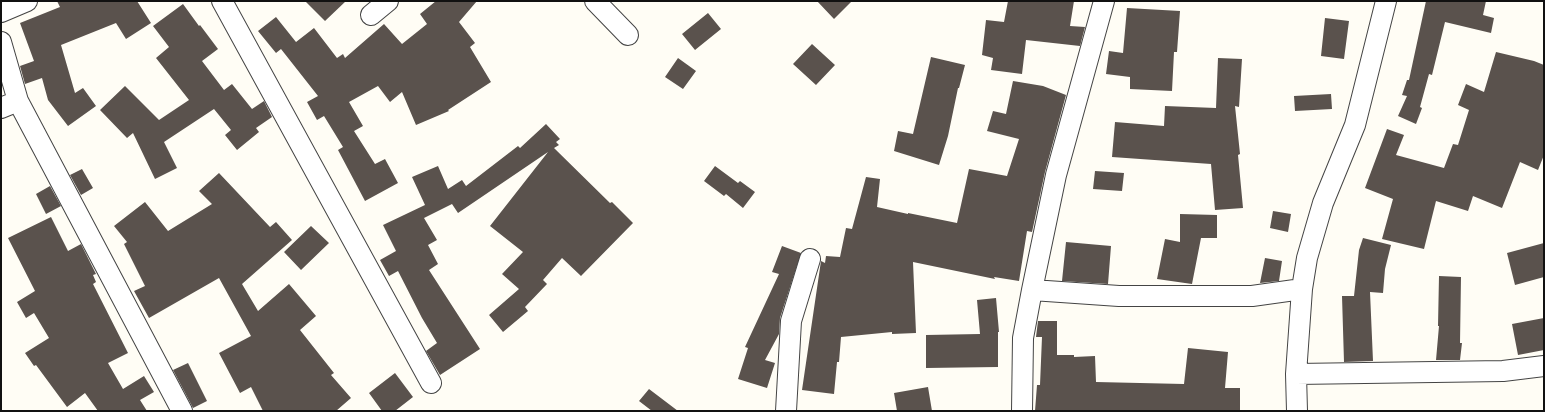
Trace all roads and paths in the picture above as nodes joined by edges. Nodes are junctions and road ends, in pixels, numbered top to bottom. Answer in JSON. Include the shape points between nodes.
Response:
{"nodes":[{"id":1,"x":27,"y":1,"type":"edge"},
{"id":2,"x":222,"y":1,"type":"edge"},
{"id":3,"x":388,"y":1,"type":"edge"},
{"id":4,"x":595,"y":1,"type":"edge"},
{"id":5,"x":1104,"y":1,"type":"edge"},
{"id":6,"x":1386,"y":1,"type":"edge"},
{"id":7,"x":1,"y":12,"type":"edge"},
{"id":8,"x":371,"y":15,"type":"dead end"},
{"id":9,"x":628,"y":35,"type":"dead end"},
{"id":10,"x":1,"y":42,"type":"edge"},
{"id":11,"x":9,"y":105,"type":"edge"},
{"id":12,"x":810,"y":260,"type":"dead end"},
{"id":13,"x":1302,"y":288,"type":"junction"},
{"id":14,"x":1032,"y":290,"type":"junction"},
{"id":15,"x":1544,"y":366,"type":"edge"},
{"id":16,"x":1296,"y":374,"type":"junction"},
{"id":17,"x":431,"y":383,"type":"dead end"},
{"id":18,"x":182,"y":411,"type":"edge"},
{"id":19,"x":786,"y":411,"type":"edge"},
{"id":20,"x":1022,"y":411,"type":"edge"},
{"id":21,"x":1297,"y":411,"type":"edge"}],
"edges":[{"from":1,"to":7,"type":"street"},
{"from":2,"to":17,"type":"street"},
{"from":3,"to":8,"type":"street"},
{"from":4,"to":9,"type":"street"},
{"from":5,"to":14,"type":"street","via":[[1056,175]]},
{"from":6,"to":13,"type":"street","via":[[1355,125],[1323,203],[1307,258]]},
{"from":10,"to":11,"type":"street"},
{"from":11,"to":18,"type":"street"},
{"from":12,"to":19,"type":"street","via":[[791,321]]},
{"from":13,"to":14,"type":"street","via":[[1244,296],[1119,296]]},
{"from":13,"to":16,"type":"street"},
{"from":14,"to":20,"type":"street","via":[[1023,338]]},
{"from":15,"to":16,"type":"street","via":[[1503,371]]},
{"from":16,"to":21,"type":"street"}]}
